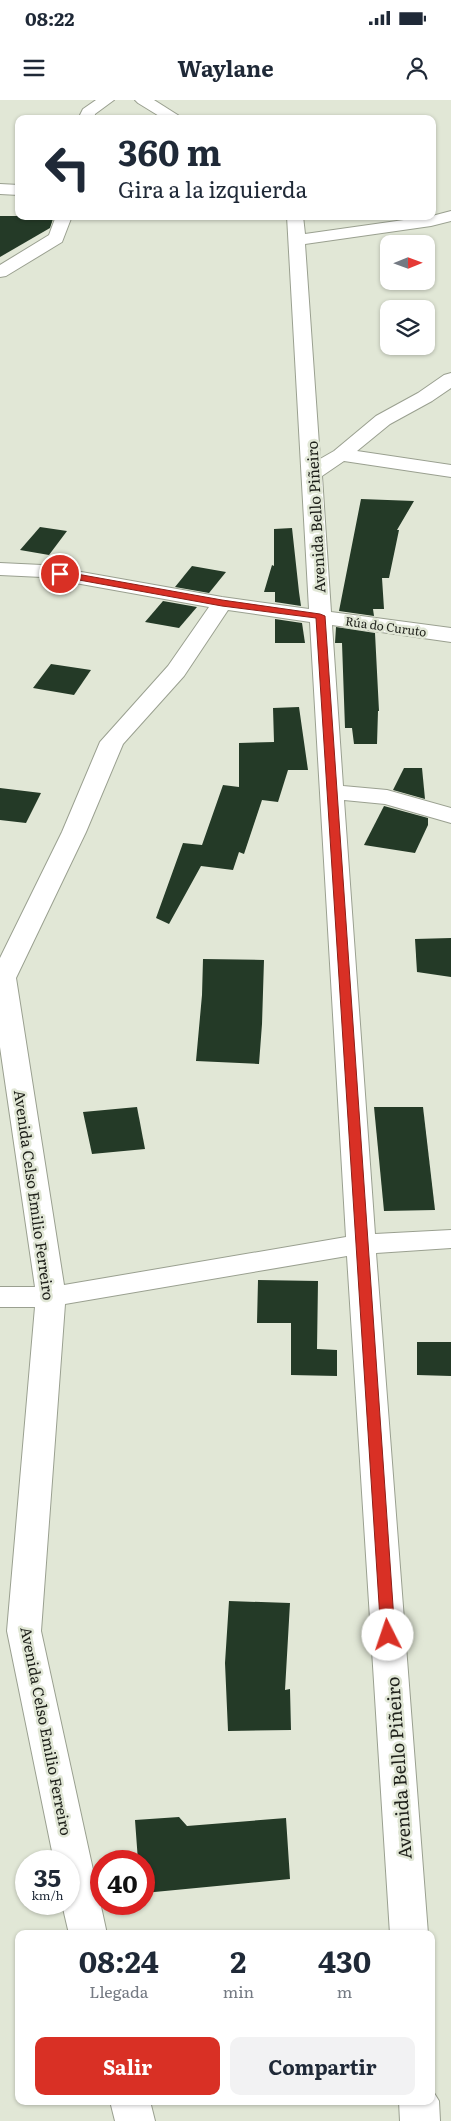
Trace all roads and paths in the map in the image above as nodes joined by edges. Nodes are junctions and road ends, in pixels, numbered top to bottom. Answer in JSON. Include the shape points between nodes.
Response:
{"nodes":[{"id":1,"x":106,"y":100,"type":"edge"},
{"id":2,"x":142,"y":100,"type":"edge"},
{"id":3,"x":87,"y":115,"type":"edge"},
{"id":4,"x":169,"y":115,"type":"edge"},
{"id":5,"x":0,"y":189,"type":"edge"},
{"id":6,"x":15,"y":190,"type":"edge"},
{"id":7,"x":451,"y":216,"type":"edge"},
{"id":8,"x":63,"y":220,"type":"edge"},
{"id":9,"x":295,"y":220,"type":"edge"},
{"id":10,"x":297,"y":240,"type":"junction"},
{"id":11,"x":0,"y":272,"type":"edge"},
{"id":12,"x":451,"y":379,"type":"edge"},
{"id":13,"x":341,"y":455,"type":"junction"},
{"id":14,"x":451,"y":471,"type":"edge"},
{"id":15,"x":312,"y":473,"type":"junction"},
{"id":16,"x":0,"y":569,"type":"edge"},
{"id":17,"x":222,"y":603,"type":"junction"},
{"id":18,"x":320,"y":616,"type":"junction"},
{"id":19,"x":451,"y":635,"type":"edge"},
{"id":20,"x":332,"y":792,"type":"junction"},
{"id":21,"x":451,"y":816,"type":"edge"},
{"id":22,"x":2,"y":978,"type":"edge"},
{"id":23,"x":451,"y":1239,"type":"edge"},
{"id":24,"x":362,"y":1244,"type":"junction"},
{"id":25,"x":0,"y":1297,"type":"edge"},
{"id":26,"x":51,"y":1298,"type":"junction"},
{"id":27,"x":87,"y":1930,"type":"edge"},
{"id":28,"x":409,"y":1930,"type":"edge"},
{"id":29,"x":131,"y":2105,"type":"edge"},
{"id":30,"x":419,"y":2105,"type":"edge"},
{"id":31,"x":135,"y":2121,"type":"edge"},
{"id":32,"x":420,"y":2121,"type":"edge"}],
"edges":[{"from":1,"to":3,"type":"street"},
{"from":2,"to":4,"type":"street"},
{"from":5,"to":6,"type":"street"},
{"from":7,"to":10,"type":"street","via":[[431,222]]},
{"from":8,"to":11,"type":"street","via":[[56,238]]},
{"from":9,"to":10,"type":"street","name":"Avenida Bello Piñeiro"},
{"from":10,"to":15,"type":"street","name":"Avenida Bello Piñeiro"},
{"from":12,"to":13,"type":"street","via":[[384,420]]},
{"from":13,"to":14,"type":"street"},
{"from":13,"to":15,"type":"street"},
{"from":15,"to":18,"type":"street","name":"Avenida Bello Piñeiro"},
{"from":16,"to":17,"type":"street","via":[[42,571]]},
{"from":17,"to":18,"type":"street"},
{"from":17,"to":22,"type":"street","name":"Avenida Celso Emilio Ferreiro","via":[[176,671],[112,742],[74,832]]},
{"from":18,"to":19,"type":"street","name":"Rúa do Curuto"},
{"from":18,"to":20,"type":"street","name":"Avenida Bello Piñeiro"},
{"from":20,"to":21,"type":"street","via":[[387,797]]},
{"from":20,"to":24,"type":"street","name":"Avenida Bello Piñeiro"},
{"from":22,"to":26,"type":"street","name":"Avenida Celso Emilio Ferreiro"},
{"from":23,"to":24,"type":"street"},
{"from":24,"to":26,"type":"street"},
{"from":24,"to":28,"type":"street","name":"Avenida Bello Piñeiro"},
{"from":25,"to":26,"type":"street"},
{"from":26,"to":27,"type":"street","name":"Avenida Celso Emilio Ferreiro","via":[[24,1631]]},
{"from":29,"to":31,"type":"street"},
{"from":30,"to":32,"type":"street"}]}
